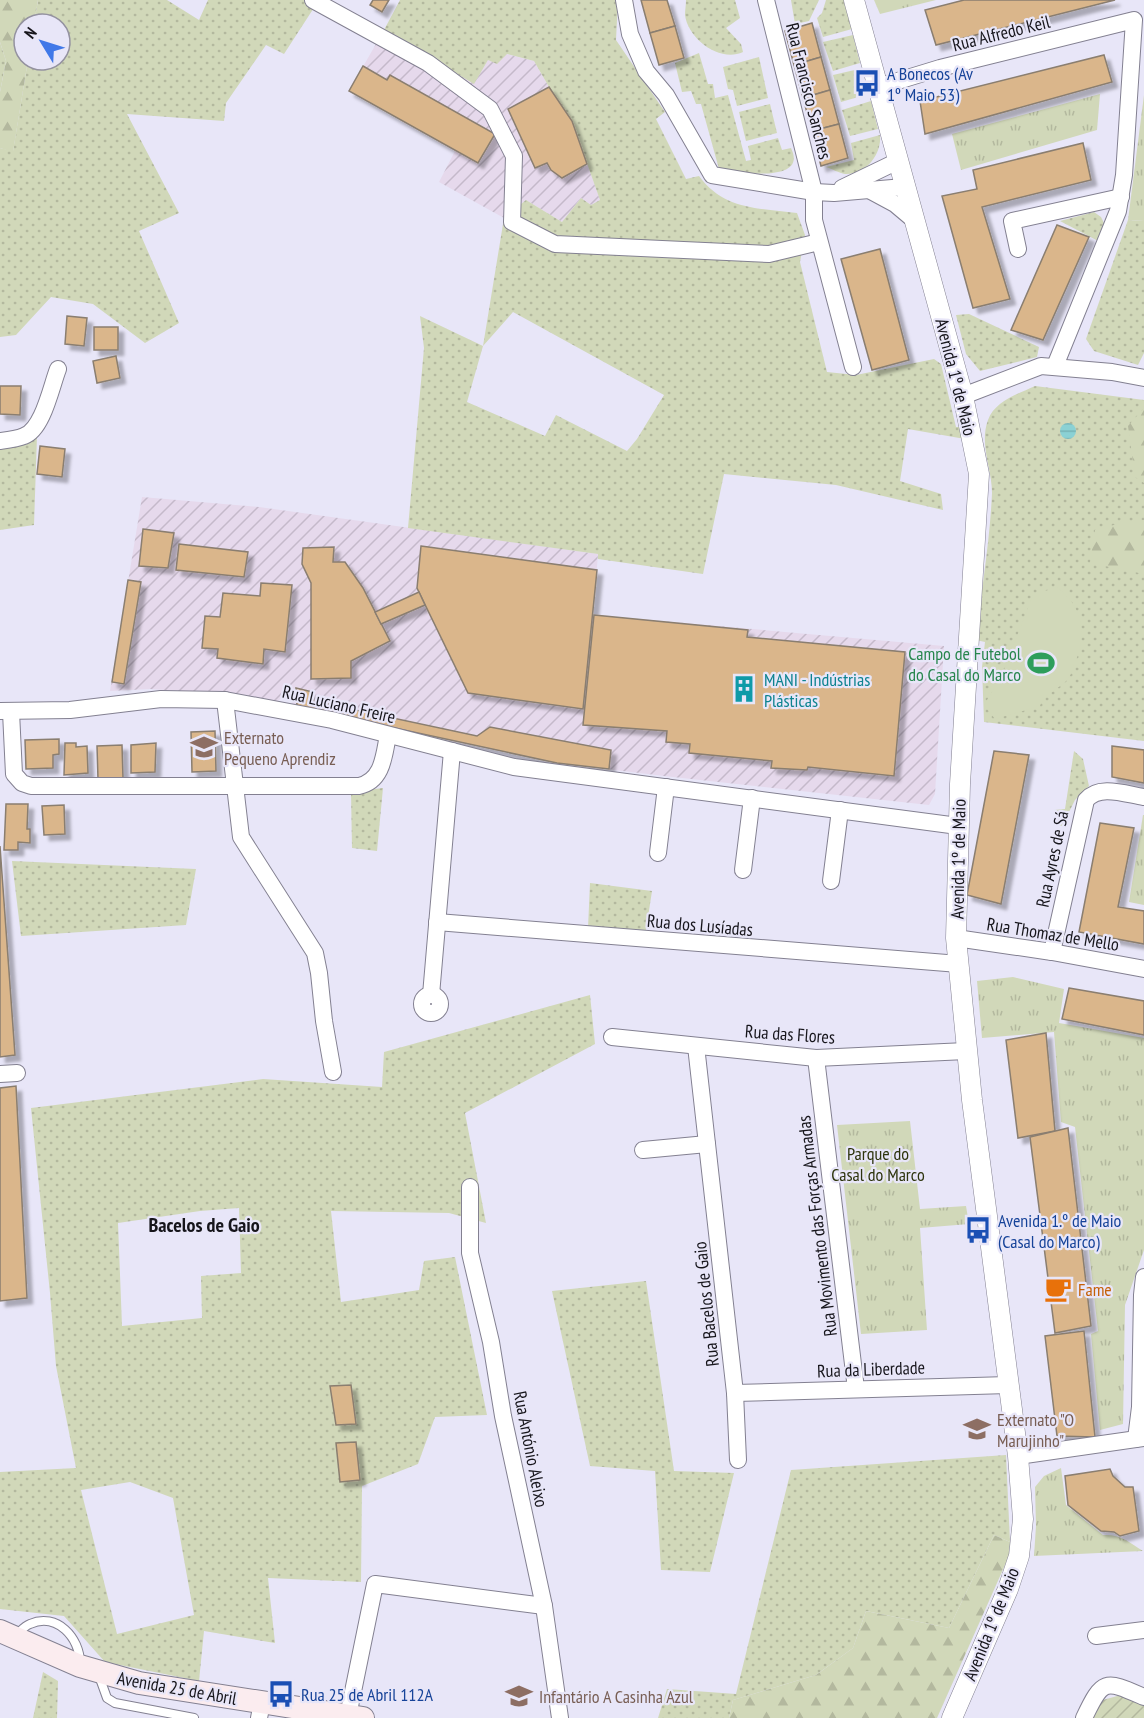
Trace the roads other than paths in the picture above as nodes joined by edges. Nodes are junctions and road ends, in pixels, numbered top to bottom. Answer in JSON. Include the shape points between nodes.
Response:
{"nodes":[{"id":1,"x":314,"y":0,"type":"edge"},
{"id":2,"x":624,"y":0,"type":"edge"},
{"id":3,"x":766,"y":0,"type":"edge"},
{"id":4,"x":854,"y":0,"type":"edge"},
{"id":5,"x":878,"y":87,"type":"junction"},
{"id":6,"x":898,"y":161,"type":"junction"},
{"id":7,"x":904,"y":187,"type":"junction"},
{"id":8,"x":868,"y":190,"type":"junction"},
{"id":9,"x":814,"y":192,"type":"junction"},
{"id":10,"x":834,"y":193,"type":"junction"},
{"id":11,"x":1121,"y":197,"type":"junction"},
{"id":12,"x":914,"y":220,"type":"junction"},
{"id":13,"x":819,"y":242,"type":"junction"},
{"id":14,"x":1018,"y":249,"type":"dead end"},
{"id":15,"x":1055,"y":366,"type":"junction"},
{"id":16,"x":854,"y":367,"type":"dead end"},
{"id":17,"x":58,"y":369,"type":"dead end"},
{"id":18,"x":1144,"y":378,"type":"edge"},
{"id":19,"x":963,"y":396,"type":"junction"},
{"id":20,"x":0,"y":441,"type":"edge"},
{"id":21,"x":225,"y":700,"type":"junction"},
{"id":22,"x":6,"y":711,"type":"edge"},
{"id":23,"x":388,"y":735,"type":"junction"},
{"id":24,"x":452,"y":751,"type":"junction"},
{"id":25,"x":234,"y":785,"type":"junction"},
{"id":26,"x":666,"y":787,"type":"junction"},
{"id":27,"x":1144,"y":797,"type":"edge"},
{"id":28,"x":752,"y":798,"type":"junction"},
{"id":29,"x":840,"y":810,"type":"junction"},
{"id":30,"x":958,"y":826,"type":"junction"},
{"id":31,"x":658,"y":853,"type":"dead end"},
{"id":32,"x":743,"y":870,"type":"dead end"},
{"id":33,"x":831,"y":881,"type":"dead end"},
{"id":34,"x":437,"y":922,"type":"junction"},
{"id":35,"x":956,"y":938,"type":"junction"},
{"id":36,"x":1052,"y":952,"type":"junction"},
{"id":37,"x":959,"y":964,"type":"junction"},
{"id":38,"x":1144,"y":969,"type":"edge"},
{"id":39,"x":431,"y":995,"type":"dead end"},
{"id":40,"x":612,"y":1037,"type":"dead end"},
{"id":41,"x":696,"y":1046,"type":"junction"},
{"id":42,"x":966,"y":1051,"type":"junction"},
{"id":43,"x":816,"y":1058,"type":"junction"},
{"id":44,"x":333,"y":1072,"type":"dead end"},
{"id":45,"x":17,"y":1073,"type":"dead end"},
{"id":46,"x":0,"y":1074,"type":"edge"},
{"id":47,"x":707,"y":1144,"type":"junction"},
{"id":48,"x":643,"y":1150,"type":"dead end"},
{"id":49,"x":470,"y":1187,"type":"dead end"},
{"id":50,"x":1144,"y":1277,"type":"edge"},
{"id":51,"x":1008,"y":1385,"type":"junction"},
{"id":52,"x":856,"y":1389,"type":"junction"},
{"id":53,"x":735,"y":1393,"type":"junction"},
{"id":54,"x":1140,"y":1439,"type":"edge"},
{"id":55,"x":1018,"y":1456,"type":"junction"},
{"id":56,"x":738,"y":1460,"type":"dead end"},
{"id":57,"x":544,"y":1606,"type":"junction"},
{"id":58,"x":1144,"y":1630,"type":"edge"},
{"id":59,"x":7,"y":1634,"type":"edge"},
{"id":60,"x":1096,"y":1636,"type":"dead end"},
{"id":61,"x":89,"y":1670,"type":"junction"},
{"id":62,"x":1144,"y":1698,"type":"edge"},
{"id":63,"x":261,"y":1710,"type":"edge"},
{"id":64,"x":356,"y":1717,"type":"edge"},
{"id":65,"x":194,"y":1718,"type":"edge"},
{"id":66,"x":560,"y":1718,"type":"edge"},
{"id":67,"x":952,"y":1718,"type":"edge"},
{"id":68,"x":1084,"y":1718,"type":"edge"}],
"edges":[{"from":1,"to":13,"type":"street","via":[[428,63],[490,109],[514,156],[512,222],[555,244],[769,254]]},
{"from":2,"to":9,"type":"street","via":[[630,34],[646,71],[666,95],[712,175]]},
{"from":3,"to":9,"type":"street","name":"Rua Francisco Sanches"},
{"from":4,"to":5,"type":"street","name":"Avenida 1º de Maio"},
{"from":5,"to":6,"type":"street","name":"Avenida 1º de Maio"},
{"from":5,"to":11,"type":"street","name":"Rua Alfredo Keil","via":[[1134,20]]},
{"from":6,"to":7,"type":"street","name":"Avenida 1º de Maio"},
{"from":6,"to":10,"type":"street"},
{"from":7,"to":8,"type":"street"},
{"from":7,"to":12,"type":"street","name":"Avenida 1º de Maio"},
{"from":8,"to":10,"type":"street"},
{"from":8,"to":12,"type":"street","via":[[895,204]]},
{"from":9,"to":10,"type":"street"},
{"from":9,"to":13,"type":"street","name":"Rua Francisco Sanches"},
{"from":11,"to":14,"type":"street","via":[[1012,221]]},
{"from":11,"to":15,"type":"street"},
{"from":12,"to":19,"type":"street","name":"Avenida 1º de Maio"},
{"from":13,"to":16,"type":"street","name":"Rua Francisco Sanches"},
{"from":15,"to":18,"type":"street"},
{"from":15,"to":19,"type":"street","via":[[1041,366]]},
{"from":17,"to":20,"type":"street","via":[[32,432]]},
{"from":19,"to":30,"type":"street","name":"Avenida 1º de Maio","via":[[979,474]]},
{"from":21,"to":22,"type":"street","name":"Rua Luciano Freire","via":[[161,699],[70,710]]},
{"from":21,"to":23,"type":"street","name":"Rua Luciano Freire"},
{"from":21,"to":25,"type":"street"},
{"from":22,"to":25,"type":"street","via":[[14,774],[22,783]]},
{"from":23,"to":24,"type":"street","name":"Rua Luciano Freire"},
{"from":23,"to":25,"type":"street","via":[[382,763],[370,784]]},
{"from":24,"to":26,"type":"street","name":"Rua Luciano Freire","via":[[514,767]]},
{"from":24,"to":34,"type":"street"},
{"from":25,"to":44,"type":"street","via":[[241,837],[315,953]]},
{"from":26,"to":28,"type":"street","name":"Rua Luciano Freire"},
{"from":26,"to":31,"type":"street"},
{"from":27,"to":36,"type":"street","name":"Rua Ayres de Sá","via":[[1101,790],[1086,800]]},
{"from":28,"to":29,"type":"street","name":"Rua Luciano Freire"},
{"from":28,"to":32,"type":"street"},
{"from":29,"to":30,"type":"street","name":"Rua Luciano Freire"},
{"from":29,"to":33,"type":"street"},
{"from":30,"to":35,"type":"street","name":"Avenida 1º de Maio"},
{"from":34,"to":37,"type":"street","name":"Rua dos Lusíadas"},
{"from":34,"to":39,"type":"street"},
{"from":35,"to":36,"type":"street","name":"Rua Thomaz de Mello"},
{"from":35,"to":37,"type":"street","name":"Avenida 1º de Maio"},
{"from":36,"to":38,"type":"street","name":"Rua Thomaz de Mello"},
{"from":37,"to":42,"type":"street","name":"Avenida 1º de Maio"},
{"from":40,"to":41,"type":"street","name":"Rua das Flores"},
{"from":41,"to":43,"type":"street","name":"Rua das Flores"},
{"from":41,"to":47,"type":"street","name":"Rua Bacelos de Gaio"},
{"from":42,"to":43,"type":"street","name":"Rua das Flores"},
{"from":42,"to":51,"type":"street","name":"Avenida 1º de Maio"},
{"from":43,"to":52,"type":"street","name":"Rua Movimento das Forças Armadas"},
{"from":45,"to":46,"type":"street"},
{"from":47,"to":48,"type":"street"},
{"from":47,"to":53,"type":"street","name":"Rua Bacelos de Gaio"},
{"from":49,"to":57,"type":"street","name":"Rua António Aleixo","via":[[470,1253]]},
{"from":50,"to":54,"type":"street"},
{"from":51,"to":52,"type":"street","name":"Rua da Liberdade"},
{"from":51,"to":55,"type":"street","name":"Avenida 1º de Maio"},
{"from":52,"to":53,"type":"street","name":"Rua da Liberdade"},
{"from":53,"to":56,"type":"street","name":"Rua Bacelos de Gaio"},
{"from":54,"to":55,"type":"street"},
{"from":55,"to":67,"type":"street","name":"Avenida 1º de Maio","via":[[1023,1519],[1019,1556]]},
{"from":57,"to":64,"type":"street","via":[[375,1584]]},
{"from":57,"to":66,"type":"street","name":"Rua António Aleixo"},
{"from":58,"to":60,"type":"street"},
{"from":59,"to":61,"type":"main road","name":"Avenida 25 de Abril"},
{"from":61,"to":63,"type":"main road","name":"Avenida 25 de Abril"},
{"from":61,"to":65,"type":"lane","name":"Avenida 25 de Abril","via":[[107,1698],[115,1703]]},
{"from":62,"to":68,"type":"street","via":[[1107,1685],[1096,1693]]},
{"from":63,"to":64,"type":"main road","name":"Avenida 25 de Abril"}]}
